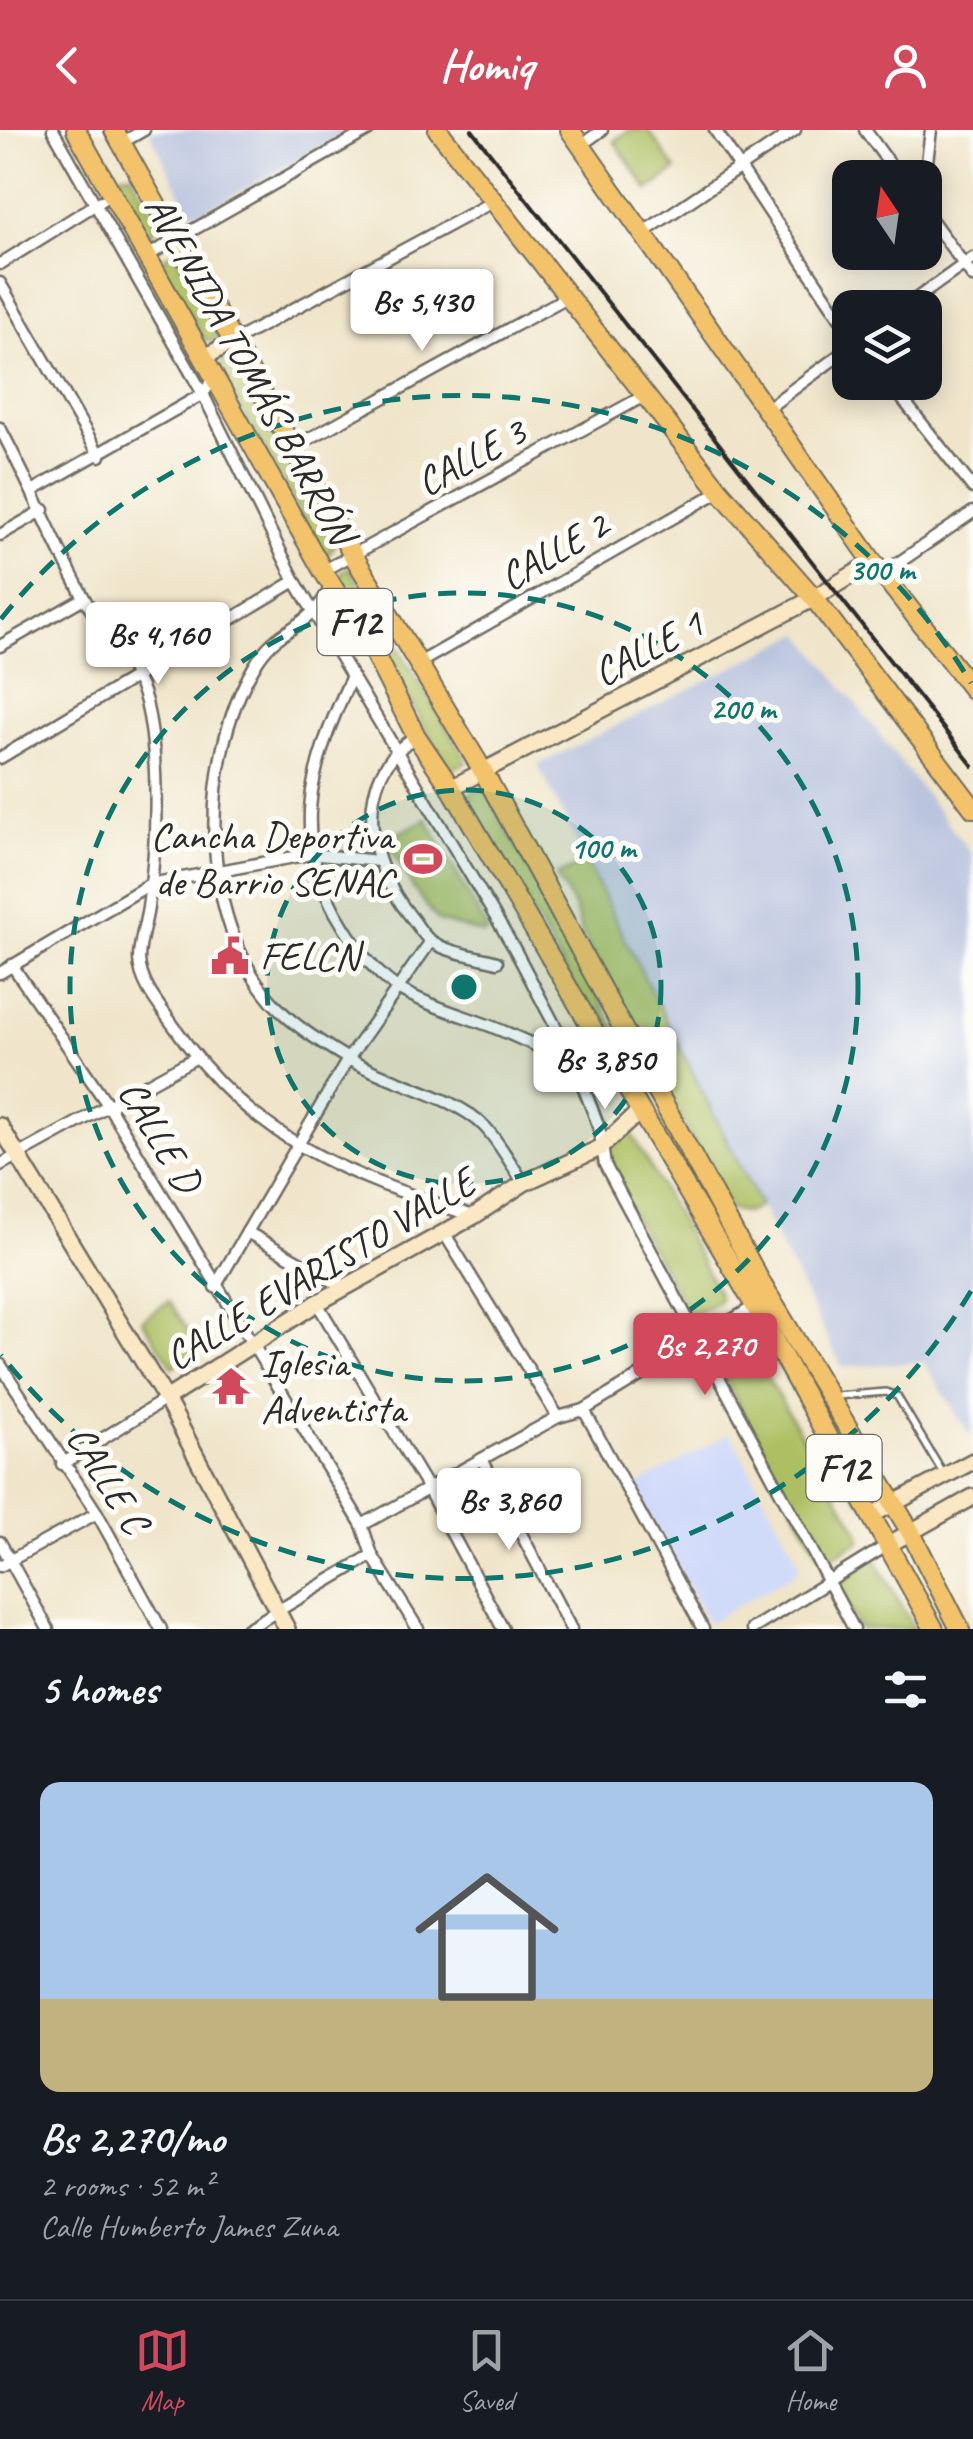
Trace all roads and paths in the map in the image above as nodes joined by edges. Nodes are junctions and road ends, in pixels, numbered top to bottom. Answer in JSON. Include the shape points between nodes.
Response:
{"nodes":[{"id":1,"x":54,"y":130,"type":"edge"},
{"id":2,"x":76,"y":130,"type":"edge"},
{"id":3,"x":144,"y":130,"type":"edge"},
{"id":4,"x":369,"y":130,"type":"edge"},
{"id":5,"x":438,"y":130,"type":"edge"},
{"id":6,"x":602,"y":130,"type":"edge"},
{"id":7,"x":715,"y":130,"type":"edge"},
{"id":8,"x":794,"y":130,"type":"edge"},
{"id":9,"x":864,"y":130,"type":"edge"},
{"id":10,"x":931,"y":130,"type":"edge"},
{"id":11,"x":117,"y":137,"type":"edge"},
{"id":12,"x":576,"y":138,"type":"edge"},
{"id":13,"x":886,"y":160,"type":"edge"},
{"id":14,"x":927,"y":160,"type":"edge"},
{"id":15,"x":94,"y":162,"type":"junction"},
{"id":16,"x":742,"y":168,"type":"junction"},
{"id":17,"x":103,"y":198,"type":"junction"},
{"id":18,"x":496,"y":199,"type":"junction"},
{"id":19,"x":942,"y":230,"type":"edge"},
{"id":20,"x":644,"y":232,"type":"junction"},
{"id":21,"x":176,"y":239,"type":"junction"},
{"id":22,"x":148,"y":256,"type":"junction"},
{"id":23,"x":968,"y":261,"type":"edge"},
{"id":24,"x":0,"y":264,"type":"edge"},
{"id":25,"x":973,"y":277,"type":"edge"},
{"id":26,"x":0,"y":283,"type":"edge"},
{"id":27,"x":928,"y":290,"type":"edge"},
{"id":28,"x":570,"y":296,"type":"junction"},
{"id":29,"x":832,"y":306,"type":"edge"},
{"id":30,"x":232,"y":342,"type":"junction"},
{"id":31,"x":203,"y":358,"type":"junction"},
{"id":32,"x":832,"y":360,"type":"edge"},
{"id":33,"x":214,"y":378,"type":"junction"},
{"id":34,"x":203,"y":394,"type":"junction"},
{"id":35,"x":646,"y":395,"type":"junction"},
{"id":36,"x":902,"y":400,"type":"edge"},
{"id":37,"x":768,"y":408,"type":"junction"},
{"id":38,"x":0,"y":429,"type":"edge"},
{"id":39,"x":292,"y":448,"type":"junction"},
{"id":40,"x":100,"y":456,"type":"junction"},
{"id":41,"x":973,"y":488,"type":"edge"},
{"id":42,"x":34,"y":490,"type":"junction"},
{"id":43,"x":720,"y":491,"type":"junction"},
{"id":44,"x":44,"y":510,"type":"junction"},
{"id":45,"x":973,"y":512,"type":"edge"},
{"id":46,"x":0,"y":536,"type":"edge"},
{"id":47,"x":353,"y":555,"type":"junction"},
{"id":48,"x":878,"y":568,"type":"junction"},
{"id":49,"x":328,"y":578,"type":"junction"},
{"id":50,"x":295,"y":581,"type":"junction"},
{"id":51,"x":84,"y":598,"type":"junction"},
{"id":52,"x":814,"y":598,"type":"junction"},
{"id":53,"x":315,"y":610,"type":"junction"},
{"id":54,"x":0,"y":646,"type":"edge"},
{"id":55,"x":419,"y":664,"type":"junction"},
{"id":56,"x":969,"y":677,"type":"edge"},
{"id":57,"x":134,"y":678,"type":"junction"},
{"id":58,"x":351,"y":678,"type":"junction"},
{"id":59,"x":416,"y":736,"type":"junction"},
{"id":60,"x":397,"y":748,"type":"junction"},
{"id":61,"x":0,"y":758,"type":"edge"},
{"id":62,"x":483,"y":772,"type":"junction"},
{"id":63,"x":451,"y":788,"type":"junction"},
{"id":64,"x":973,"y":808,"type":"edge"},
{"id":65,"x":310,"y":854,"type":"junction"},
{"id":66,"x":378,"y":861,"type":"junction"},
{"id":67,"x":214,"y":869,"type":"junction"},
{"id":68,"x":150,"y":884,"type":"junction"},
{"id":69,"x":431,"y":941,"type":"junction"},
{"id":70,"x":497,"y":962,"type":"dead end"},
{"id":71,"x":12,"y":965,"type":"junction"},
{"id":72,"x":0,"y":972,"type":"edge"},
{"id":73,"x":398,"y":989,"type":"junction"},
{"id":74,"x":608,"y":1054,"type":"junction"},
{"id":75,"x":195,"y":1058,"type":"junction"},
{"id":76,"x":572,"y":1058,"type":"junction"},
{"id":77,"x":348,"y":1059,"type":"junction"},
{"id":78,"x":660,"y":1098,"type":"junction"},
{"id":79,"x":108,"y":1104,"type":"junction"},
{"id":80,"x":641,"y":1110,"type":"junction"},
{"id":81,"x":0,"y":1126,"type":"edge"},
{"id":82,"x":298,"y":1144,"type":"junction"},
{"id":83,"x":600,"y":1148,"type":"junction"},
{"id":84,"x":17,"y":1154,"type":"junction"},
{"id":85,"x":0,"y":1165,"type":"edge"},
{"id":86,"x":524,"y":1183,"type":"junction"},
{"id":87,"x":474,"y":1216,"type":"junction"},
{"id":88,"x":246,"y":1232,"type":"junction"},
{"id":89,"x":442,"y":1232,"type":"junction"},
{"id":90,"x":215,"y":1287,"type":"junction"},
{"id":91,"x":344,"y":1288,"type":"junction"},
{"id":92,"x":317,"y":1303,"type":"junction"},
{"id":93,"x":755,"y":1306,"type":"junction"},
{"id":94,"x":698,"y":1342,"type":"junction"},
{"id":95,"x":251,"y":1343,"type":"junction"},
{"id":96,"x":0,"y":1364,"type":"edge"},
{"id":97,"x":828,"y":1396,"type":"junction"},
{"id":98,"x":166,"y":1398,"type":"junction"},
{"id":99,"x":584,"y":1410,"type":"junction"},
{"id":100,"x":558,"y":1417,"type":"junction"},
{"id":101,"x":482,"y":1459,"type":"junction"},
{"id":102,"x":973,"y":1461,"type":"edge"},
{"id":103,"x":62,"y":1464,"type":"junction"},
{"id":104,"x":945,"y":1476,"type":"junction"},
{"id":105,"x":428,"y":1489,"type":"junction"},
{"id":106,"x":973,"y":1497,"type":"edge"},
{"id":107,"x":892,"y":1505,"type":"junction"},
{"id":108,"x":98,"y":1512,"type":"junction"},
{"id":109,"x":870,"y":1516,"type":"junction"},
{"id":110,"x":362,"y":1525,"type":"junction"},
{"id":111,"x":910,"y":1531,"type":"junction"},
{"id":112,"x":0,"y":1542,"type":"edge"},
{"id":113,"x":886,"y":1546,"type":"junction"},
{"id":114,"x":372,"y":1555,"type":"junction"},
{"id":115,"x":13,"y":1560,"type":"junction"},
{"id":116,"x":0,"y":1566,"type":"edge"},
{"id":117,"x":827,"y":1582,"type":"junction"},
{"id":118,"x":276,"y":1611,"type":"junction"},
{"id":119,"x":48,"y":1629,"type":"edge"},
{"id":120,"x":161,"y":1629,"type":"edge"},
{"id":121,"x":246,"y":1629,"type":"edge"},
{"id":122,"x":287,"y":1629,"type":"edge"},
{"id":123,"x":418,"y":1629,"type":"edge"},
{"id":124,"x":503,"y":1629,"type":"edge"},
{"id":125,"x":571,"y":1629,"type":"edge"},
{"id":126,"x":703,"y":1629,"type":"edge"},
{"id":127,"x":752,"y":1629,"type":"edge"},
{"id":128,"x":854,"y":1629,"type":"edge"},
{"id":129,"x":934,"y":1629,"type":"edge"},
{"id":130,"x":960,"y":1629,"type":"edge"}],
"edges":[{"from":1,"to":17,"type":"street"},
{"from":2,"to":15,"type":"main road","name":"AVENIDA TOMÁS BARRÓN","number":"F12"},
{"from":3,"to":11,"type":"street"},
{"from":4,"to":21,"type":"street"},
{"from":5,"to":18,"type":"main road"},
{"from":6,"to":12,"type":"street"},
{"from":7,"to":16,"type":"street"},
{"from":8,"to":16,"type":"street"},
{"from":9,"to":13,"type":"street"},
{"from":10,"to":14,"type":"street"},
{"from":11,"to":15,"type":"main road"},
{"from":11,"to":21,"type":"main road","name":"AVENIDA TOMÁS BARRÓN","number":"F12"},
{"from":12,"to":20,"type":"main road"},
{"from":15,"to":17,"type":"main road","name":"AVENIDA TOMÁS BARRÓN","number":"F12"},
{"from":16,"to":20,"type":"street"},
{"from":16,"to":29,"type":"street"},
{"from":17,"to":22,"type":"main road","name":"AVENIDA TOMÁS BARRÓN","number":"F12"},
{"from":17,"to":24,"type":"street"},
{"from":17,"to":34,"type":"street"},
{"from":18,"to":28,"type":"main road"},
{"from":18,"to":30,"type":"street"},
{"from":19,"to":23,"type":"street"},
{"from":20,"to":37,"type":"main road"},
{"from":21,"to":22,"type":"street"},
{"from":21,"to":30,"type":"main road","name":"AVENIDA TOMÁS BARRÓN","number":"F12"},
{"from":22,"to":31,"type":"main road","name":"AVENIDA TOMÁS BARRÓN","number":"F12"},
{"from":23,"to":25,"type":"street"},
{"from":23,"to":27,"type":"street"},
{"from":26,"to":40,"type":"street"},
{"from":28,"to":35,"type":"main road"},
{"from":28,"to":39,"type":"street"},
{"from":30,"to":31,"type":"street"},
{"from":30,"to":39,"type":"main road","name":"AVENIDA TOMÁS BARRÓN","number":"F12"},
{"from":31,"to":33,"type":"main road","name":"AVENIDA TOMÁS BARRÓN","number":"F12"},
{"from":32,"to":37,"type":"street"},
{"from":33,"to":34,"type":"street"},
{"from":33,"to":49,"type":"main road","name":"AVENIDA TOMÁS BARRÓN","number":"F12"},
{"from":34,"to":40,"type":"street"},
{"from":34,"to":50,"type":"street"},
{"from":35,"to":43,"type":"main road"},
{"from":35,"to":47,"type":"street","name":"CALLE 3"},
{"from":36,"to":41,"type":"street"},
{"from":37,"to":48,"type":"main road"},
{"from":38,"to":42,"type":"street"},
{"from":39,"to":47,"type":"main road","name":"AVENIDA TOMÁS BARRÓN","number":"F12"},
{"from":40,"to":42,"type":"street"},
{"from":42,"to":44,"type":"street"},
{"from":43,"to":52,"type":"main road"},
{"from":43,"to":55,"type":"street","name":"CALLE 2"},
{"from":44,"to":46,"type":"street"},
{"from":44,"to":51,"type":"street"},
{"from":45,"to":48,"type":"street"},
{"from":47,"to":49,"type":"street","name":"CALLE 3"},
{"from":47,"to":55,"type":"main road","name":"AVENIDA TOMÁS BARRÓN","number":"F12"},
{"from":48,"to":52,"type":"street","name":"CALLE 1"},
{"from":48,"to":56,"type":"main road"},
{"from":49,"to":53,"type":"street"},
{"from":49,"to":59,"type":"main road","name":"AVENIDA TOMÁS BARRÓN","number":"F12"},
{"from":50,"to":53,"type":"street"},
{"from":50,"to":57,"type":"street"},
{"from":51,"to":54,"type":"street"},
{"from":51,"to":57,"type":"street"},
{"from":52,"to":62,"type":"street","name":"CALLE 1"},
{"from":52,"to":64,"type":"main road"},
{"from":53,"to":58,"type":"street"},
{"from":53,"to":67,"type":"street","via":[[272,638],[232,717],[218,774]]},
{"from":55,"to":62,"type":"main road","name":"AVENIDA TOMÁS BARRÓN","number":"F12"},
{"from":57,"to":61,"type":"street"},
{"from":57,"to":68,"type":"street","via":[[146,700],[152,761]]},
{"from":58,"to":60,"type":"street"},
{"from":58,"to":65,"type":"street","via":[[317,770]]},
{"from":59,"to":60,"type":"street"},
{"from":59,"to":63,"type":"main road","name":"AVENIDA TOMÁS BARRÓN","number":"F12"},
{"from":60,"to":66,"type":"street","via":[[375,782],[371,819]]},
{"from":60,"to":76,"type":"street"},
{"from":62,"to":63,"type":"street","name":"CALLE 1"},
{"from":62,"to":78,"type":"main road","name":"AVENIDA TOMÁS BARRÓN","number":"F12"},
{"from":63,"to":74,"type":"main road","name":"AVENIDA TOMÁS BARRÓN","number":"F12"},
{"from":65,"to":66,"type":"street"},
{"from":65,"to":67,"type":"street"},
{"from":65,"to":73,"type":"street","via":[[360,953]]},
{"from":66,"to":69,"type":"street"},
{"from":67,"to":68,"type":"street"},
{"from":67,"to":77,"type":"street","via":[[235,936],[259,982],[282,1012]]},
{"from":68,"to":71,"type":"street"},
{"from":68,"to":75,"type":"street","via":[[142,977]]},
{"from":69,"to":70,"type":"street"},
{"from":69,"to":73,"type":"street"},
{"from":71,"to":72,"type":"street"},
{"from":71,"to":79,"type":"street","name":"CALLE D"},
{"from":73,"to":76,"type":"street"},
{"from":73,"to":77,"type":"street"},
{"from":74,"to":76,"type":"street"},
{"from":74,"to":80,"type":"main road","name":"AVENIDA TOMÁS BARRÓN","number":"F12"},
{"from":75,"to":79,"type":"street"},
{"from":75,"to":82,"type":"street","via":[[250,1112]]},
{"from":76,"to":83,"type":"street"},
{"from":77,"to":82,"type":"street"},
{"from":77,"to":86,"type":"street","via":[[466,1112],[484,1126]]},
{"from":78,"to":80,"type":"street","name":"CALLE EVARISTO VALLE"},
{"from":78,"to":97,"type":"main road","name":"AVENIDA TOMÁS BARRÓN","number":"F12"},
{"from":79,"to":84,"type":"street"},
{"from":79,"to":90,"type":"street","name":"CALLE D"},
{"from":80,"to":83,"type":"street","name":"CALLE EVARISTO VALLE"},
{"from":80,"to":93,"type":"main road","name":"AVENIDA TOMÁS BARRÓN","number":"F12"},
{"from":81,"to":84,"type":"street"},
{"from":82,"to":87,"type":"street","via":[[371,1183]]},
{"from":82,"to":88,"type":"street"},
{"from":83,"to":86,"type":"street","name":"CALLE EVARISTO VALLE"},
{"from":83,"to":94,"type":"street"},
{"from":84,"to":85,"type":"street"},
{"from":84,"to":98,"type":"street"},
{"from":86,"to":87,"type":"street","name":"CALLE EVARISTO VALLE"},
{"from":87,"to":89,"type":"street","name":"CALLE EVARISTO VALLE"},
{"from":88,"to":90,"type":"street"},
{"from":88,"to":91,"type":"street"},
{"from":89,"to":91,"type":"street","name":"CALLE EVARISTO VALLE"},
{"from":89,"to":100,"type":"street"},
{"from":90,"to":95,"type":"street","name":"CALLE D"},
{"from":91,"to":92,"type":"street","name":"CALLE EVARISTO VALLE"},
{"from":92,"to":95,"type":"street","name":"CALLE EVARISTO VALLE"},
{"from":92,"to":105,"type":"street"},
{"from":93,"to":94,"type":"street"},
{"from":93,"to":109,"type":"main road","name":"AVENIDA TOMÁS BARRÓN","number":"F12"},
{"from":94,"to":99,"type":"street"},
{"from":94,"to":117,"type":"street"},
{"from":95,"to":98,"type":"street","name":"CALLE EVARISTO VALLE"},
{"from":95,"to":110,"type":"street","name":"CALLE D"},
{"from":96,"to":103,"type":"street","name":"CALLE C"},
{"from":97,"to":104,"type":"lane","via":[[897,1396]]},
{"from":97,"to":107,"type":"main road","name":"AVENIDA TOMÁS BARRÓN","number":"F12"},
{"from":98,"to":103,"type":"street","name":"CALLE EVARISTO VALLE"},
{"from":98,"to":118,"type":"street"},
{"from":99,"to":100,"type":"street"},
{"from":99,"to":126,"type":"street"},
{"from":100,"to":101,"type":"street"},
{"from":101,"to":105,"type":"street"},
{"from":101,"to":125,"type":"street"},
{"from":102,"to":104,"type":"street"},
{"from":103,"to":108,"type":"street","name":"CALLE C"},
{"from":104,"to":107,"type":"street"},
{"from":105,"to":110,"type":"street"},
{"from":105,"to":124,"type":"street"},
{"from":106,"to":111,"type":"street"},
{"from":107,"to":109,"type":"street"},
{"from":107,"to":111,"type":"main road","name":"AVENIDA TOMÁS BARRÓN","number":"F12"},
{"from":108,"to":115,"type":"street"},
{"from":108,"to":120,"type":"street","name":"CALLE C"},
{"from":109,"to":113,"type":"main road","name":"AVENIDA TOMÁS BARRÓN","number":"F12"},
{"from":110,"to":114,"type":"street","name":"CALLE D"},
{"from":111,"to":113,"type":"street"},
{"from":111,"to":130,"type":"main road","name":"AVENIDA TOMÁS BARRÓN","number":"F12"},
{"from":112,"to":115,"type":"street"},
{"from":113,"to":117,"type":"street"},
{"from":113,"to":129,"type":"main road","name":"AVENIDA TOMÁS BARRÓN","number":"F12"},
{"from":114,"to":118,"type":"street"},
{"from":114,"to":123,"type":"street","name":"CALLE D"},
{"from":115,"to":116,"type":"street"},
{"from":115,"to":119,"type":"street"},
{"from":117,"to":127,"type":"street"},
{"from":117,"to":128,"type":"street"},
{"from":118,"to":121,"type":"street"},
{"from":118,"to":122,"type":"street"}]}
